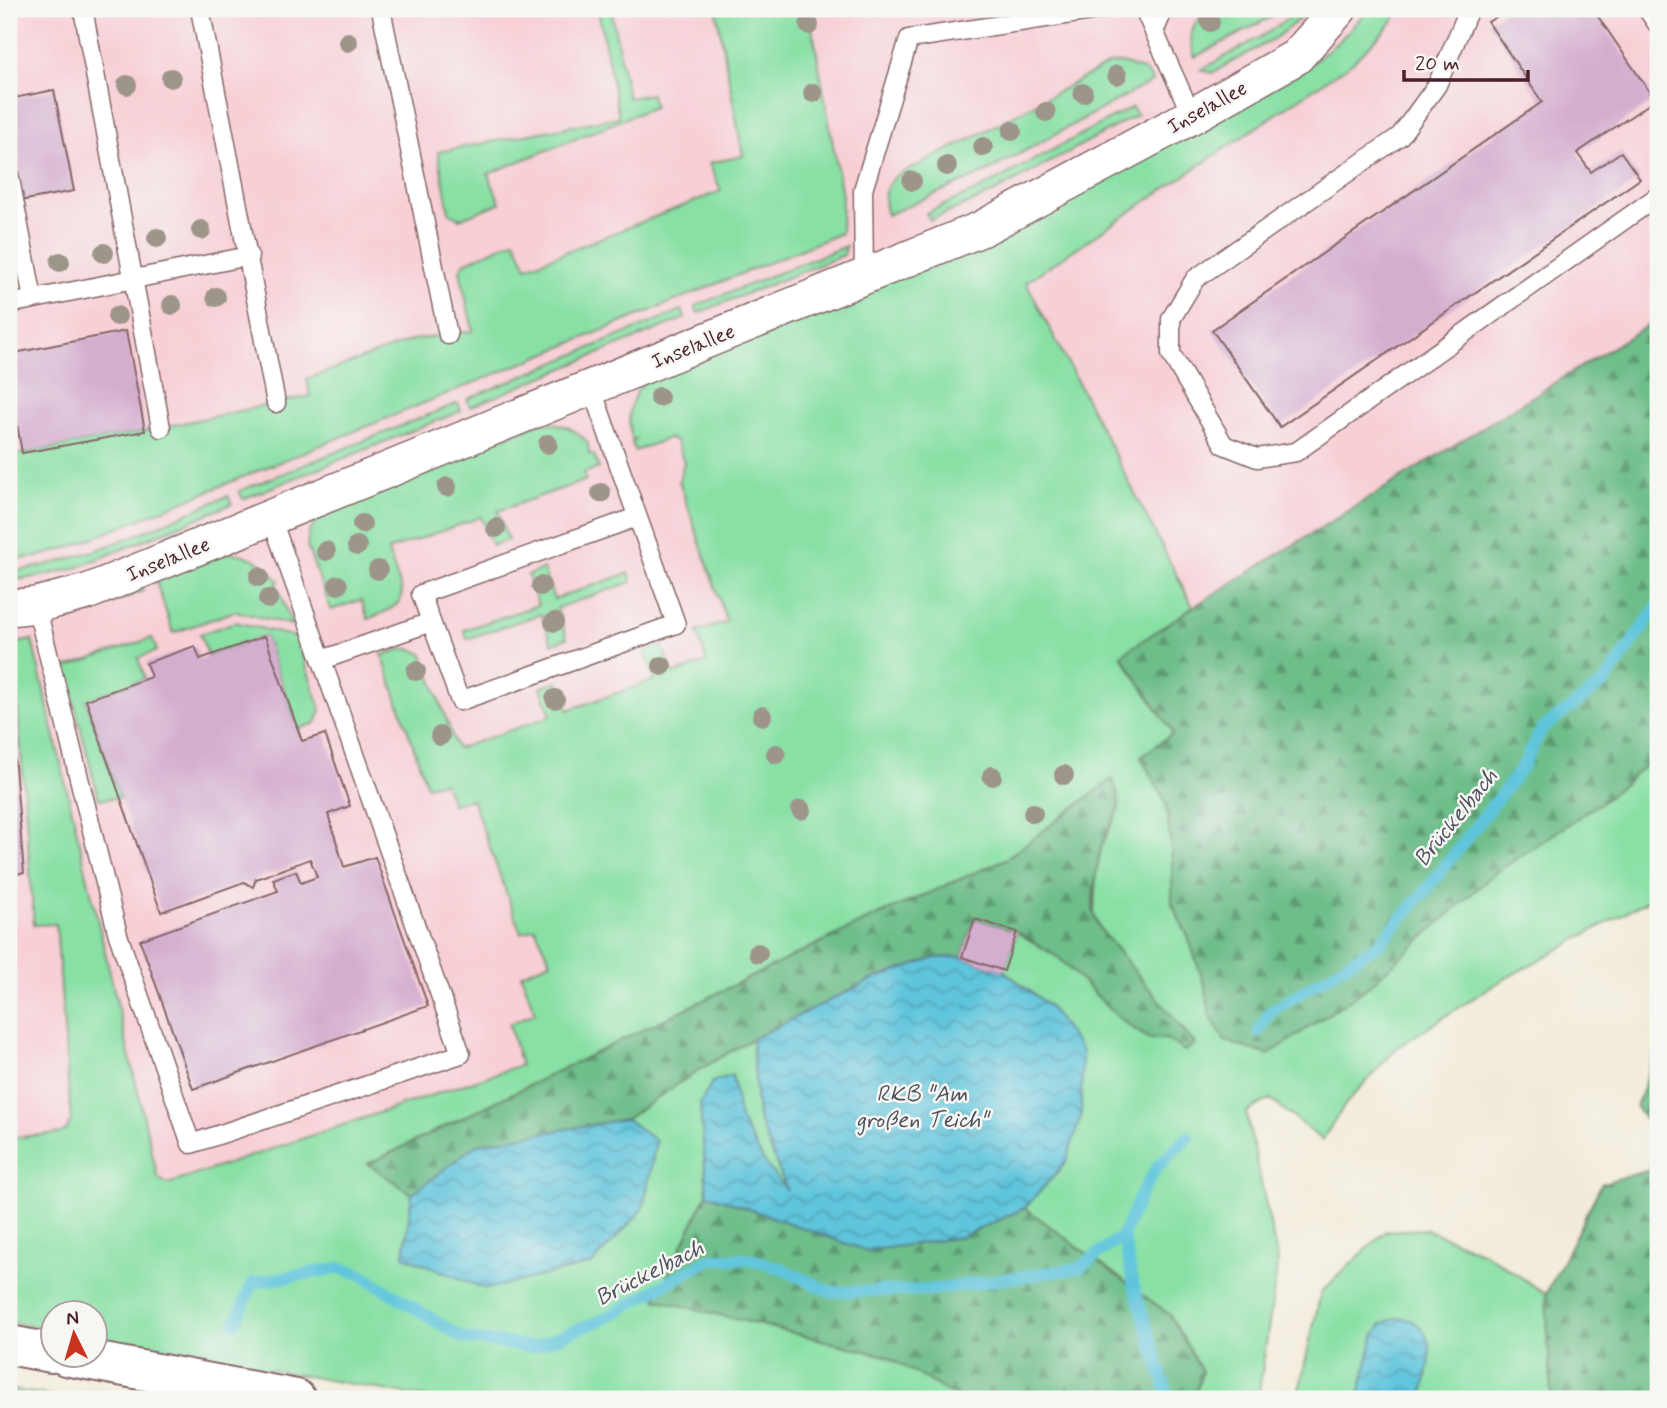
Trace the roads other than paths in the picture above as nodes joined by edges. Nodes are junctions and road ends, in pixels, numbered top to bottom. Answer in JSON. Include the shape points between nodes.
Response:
{"nodes":[{"id":1,"x":83,"y":9,"type":"edge"},
{"id":2,"x":200,"y":9,"type":"edge"},
{"id":3,"x":381,"y":9,"type":"edge"},
{"id":4,"x":1104,"y":9,"type":"edge"},
{"id":5,"x":1144,"y":9,"type":"edge"},
{"id":6,"x":1164,"y":9,"type":"edge"},
{"id":7,"x":1339,"y":9,"type":"edge"},
{"id":8,"x":1469,"y":9,"type":"edge"},
{"id":9,"x":1647,"y":9,"type":"edge"},
{"id":10,"x":1658,"y":25,"type":"edge"},
{"id":11,"x":1154,"y":32,"type":"junction"},
{"id":12,"x":1192,"y":116,"type":"junction"},
{"id":13,"x":9,"y":174,"type":"edge"},
{"id":14,"x":1658,"y":196,"type":"edge"},
{"id":15,"x":249,"y":256,"type":"junction"},
{"id":16,"x":864,"y":277,"type":"junction"},
{"id":17,"x":133,"y":279,"type":"junction"},
{"id":18,"x":33,"y":299,"type":"junction"},
{"id":19,"x":9,"y":304,"type":"edge"},
{"id":20,"x":448,"y":335,"type":"dead end"},
{"id":21,"x":591,"y":387,"type":"junction"},
{"id":22,"x":276,"y":402,"type":"dead end"},
{"id":23,"x":161,"y":428,"type":"dead end"},
{"id":24,"x":271,"y":517,"type":"junction"},
{"id":25,"x":637,"y":517,"type":"junction"},
{"id":26,"x":23,"y":607,"type":"edge"},
{"id":27,"x":431,"y":622,"type":"junction"},
{"id":28,"x":321,"y":660,"type":"junction"},
{"id":29,"x":9,"y":1345,"type":"edge"},
{"id":30,"x":38,"y":1350,"type":"edge"},
{"id":31,"x":108,"y":1364,"type":"edge"},
{"id":32,"x":296,"y":1399,"type":"edge"}],
"edges":[{"from":1,"to":17,"type":"lane"},
{"from":2,"to":15,"type":"lane"},
{"from":3,"to":20,"type":"lane"},
{"from":4,"to":16,"type":"lane","via":[[909,39],[863,190]]},
{"from":5,"to":11,"type":"lane"},
{"from":6,"to":11,"type":"lane"},
{"from":7,"to":12,"type":"street","name":"Inselallee","via":[[1296,57]]},
{"from":8,"to":14,"type":"lane","via":[[1437,85],[1401,136],[1195,279],[1171,320],[1171,354],[1224,445],[1257,458],[1296,452]]},
{"from":9,"to":10,"type":"lane"},
{"from":11,"to":12,"type":"lane"},
{"from":12,"to":16,"type":"street","name":"Inselallee","via":[[981,229]]},
{"from":13,"to":18,"type":"lane"},
{"from":15,"to":17,"type":"lane"},
{"from":15,"to":22,"type":"lane"},
{"from":16,"to":21,"type":"street","name":"Inselallee"},
{"from":17,"to":18,"type":"lane"},
{"from":17,"to":23,"type":"lane"},
{"from":18,"to":19,"type":"lane"},
{"from":21,"to":24,"type":"street","name":"Inselallee"},
{"from":21,"to":25,"type":"lane"},
{"from":24,"to":26,"type":"street","name":"Inselallee","via":[[87,592]]},
{"from":24,"to":28,"type":"lane"},
{"from":25,"to":27,"type":"lane","via":[[421,594]]},
{"from":25,"to":27,"type":"lane","via":[[676,624],[460,701]]},
{"from":26,"to":28,"type":"lane","via":[[118,935],[191,1144],[461,1054]]},
{"from":27,"to":28,"type":"lane"},
{"from":29,"to":30,"type":"main road"},
{"from":31,"to":32,"type":"main road"}]}
